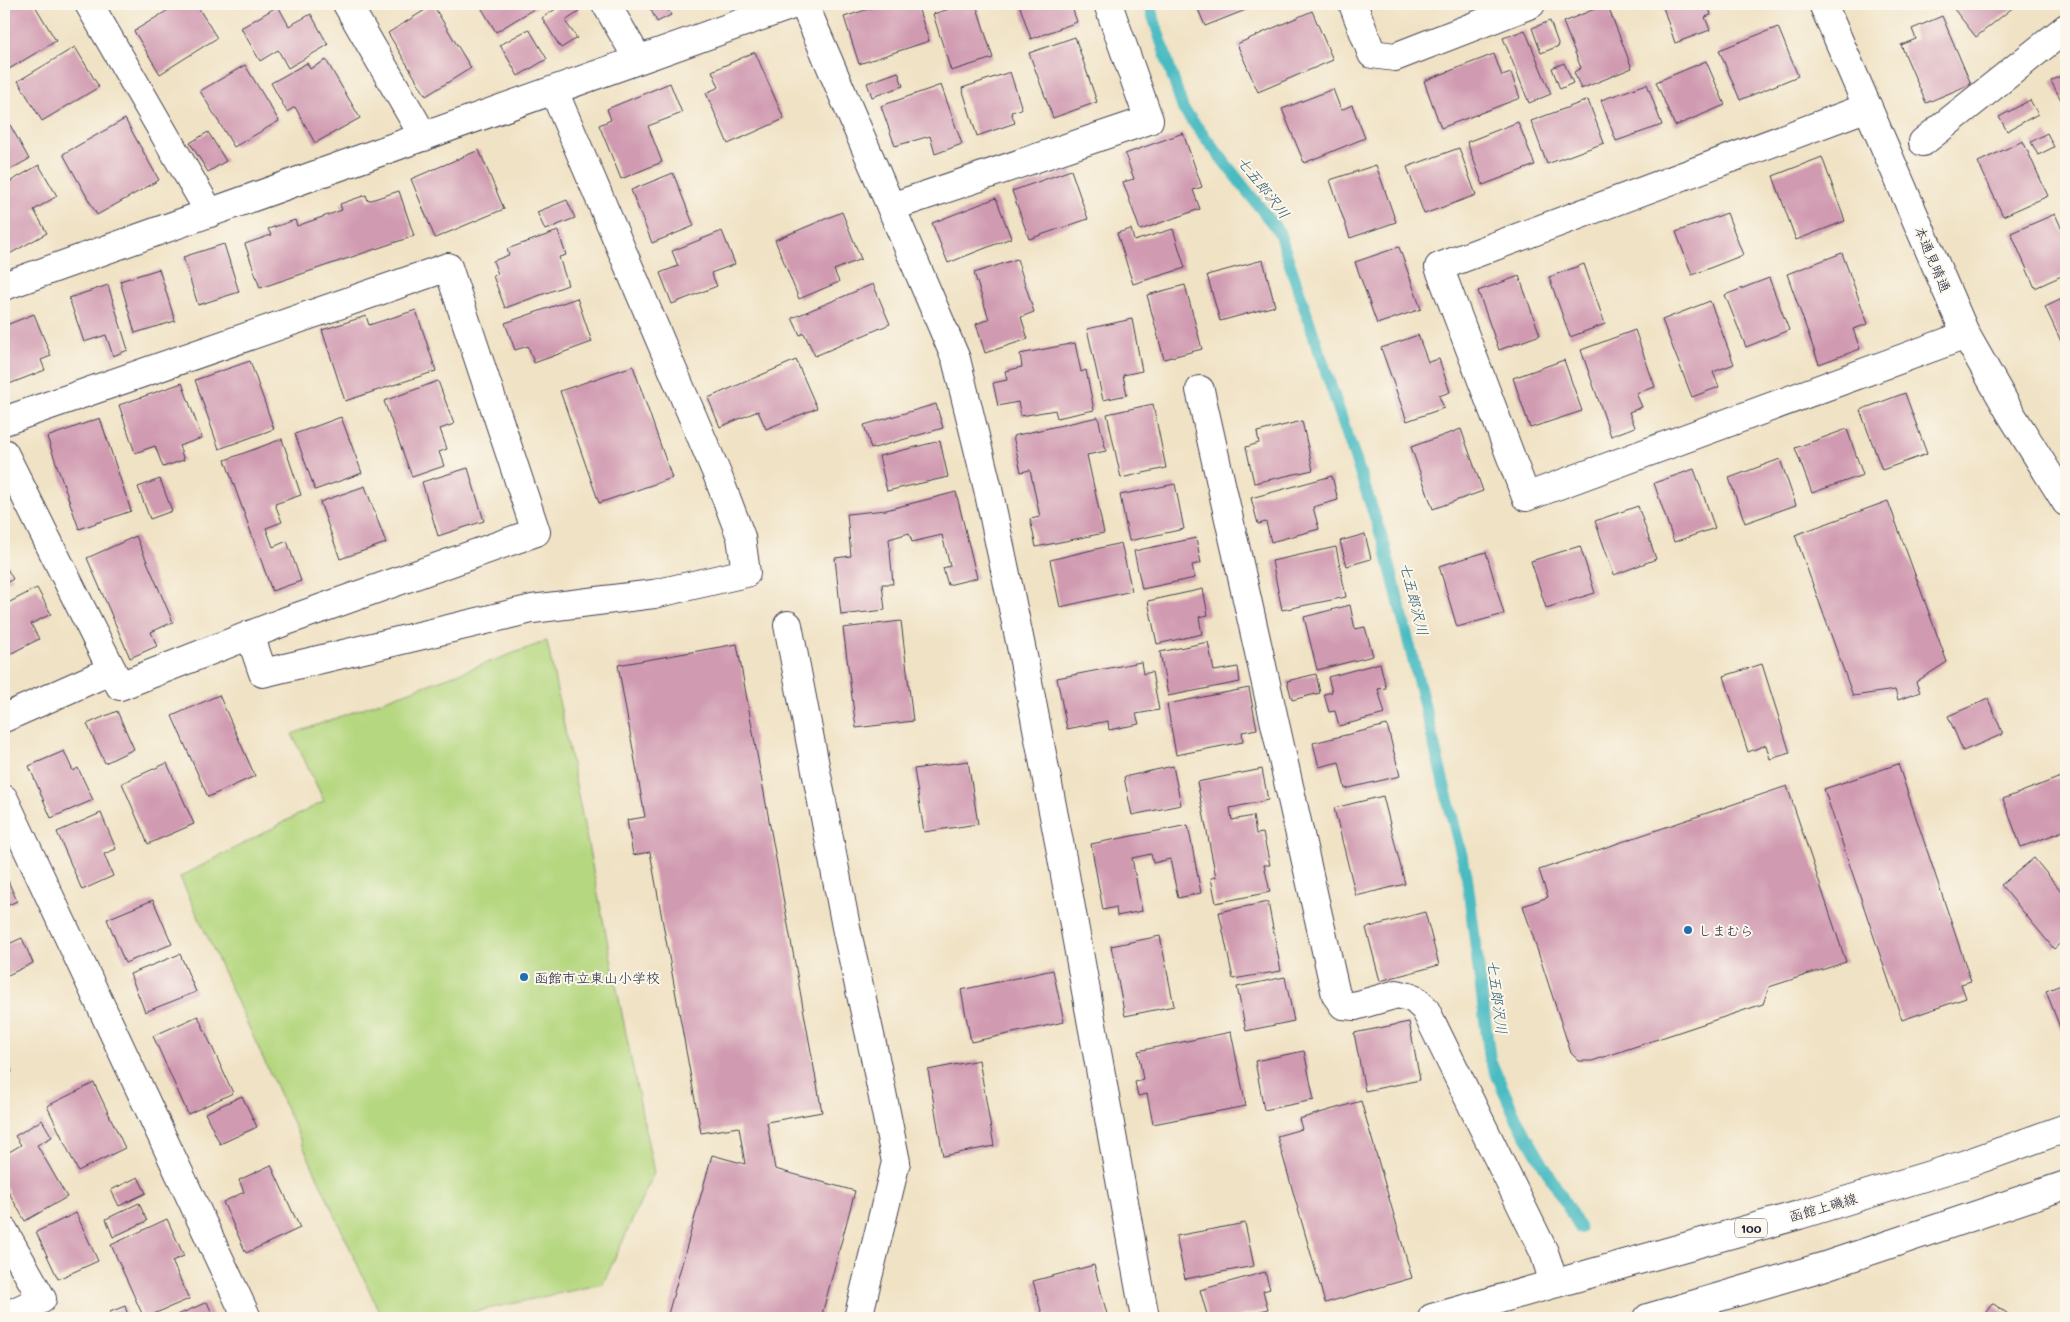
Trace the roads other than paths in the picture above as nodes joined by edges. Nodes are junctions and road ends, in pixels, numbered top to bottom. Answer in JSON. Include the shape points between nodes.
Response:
{"nodes":[{"id":1,"x":89,"y":4,"type":"edge"},
{"id":2,"x":347,"y":4,"type":"edge"},
{"id":3,"x":606,"y":4,"type":"edge"},
{"id":4,"x":795,"y":4,"type":"edge"},
{"id":5,"x":804,"y":4,"type":"edge"},
{"id":6,"x":1108,"y":4,"type":"edge"},
{"id":7,"x":1353,"y":4,"type":"edge"},
{"id":8,"x":1531,"y":4,"type":"edge"},
{"id":9,"x":1823,"y":4,"type":"edge"},
{"id":10,"x":2066,"y":28,"type":"edge"},
{"id":11,"x":638,"y":59,"type":"junction"},
{"id":12,"x":554,"y":91,"type":"junction"},
{"id":13,"x":1868,"y":107,"type":"junction"},
{"id":14,"x":424,"y":137,"type":"junction"},
{"id":15,"x":1923,"y":142,"type":"dead end"},
{"id":16,"x":891,"y":207,"type":"junction"},
{"id":17,"x":210,"y":213,"type":"junction"},
{"id":18,"x":4,"y":286,"type":"edge"},
{"id":19,"x":1966,"y":335,"type":"junction"},
{"id":20,"x":1200,"y":390,"type":"dead end"},
{"id":21,"x":4,"y":421,"type":"edge"},
{"id":22,"x":4,"y":453,"type":"edge"},
{"id":23,"x":2066,"y":502,"type":"edge"},
{"id":24,"x":788,"y":625,"type":"dead end"},
{"id":25,"x":250,"y":635,"type":"junction"},
{"id":26,"x":112,"y":670,"type":"junction"},
{"id":27,"x":4,"y":718,"type":"edge"},
{"id":28,"x":4,"y":798,"type":"edge"},
{"id":29,"x":2066,"y":1128,"type":"edge"},
{"id":30,"x":2066,"y":1185,"type":"edge"},
{"id":31,"x":4,"y":1232,"type":"edge"},
{"id":32,"x":1554,"y":1283,"type":"junction"},
{"id":33,"x":4,"y":1317,"type":"edge"},
{"id":34,"x":247,"y":1318,"type":"edge"},
{"id":35,"x":858,"y":1318,"type":"edge"},
{"id":36,"x":1146,"y":1318,"type":"edge"},
{"id":37,"x":1432,"y":1318,"type":"edge"},
{"id":38,"x":1648,"y":1318,"type":"edge"}],
"edges":[{"from":1,"to":17,"type":"street"},
{"from":2,"to":14,"type":"street"},
{"from":3,"to":11,"type":"street"},
{"from":4,"to":11,"type":"street"},
{"from":5,"to":16,"type":"street"},
{"from":6,"to":16,"type":"street","via":[[1149,120]]},
{"from":7,"to":8,"type":"street","via":[[1372,54],[1394,58]]},
{"from":9,"to":13,"type":"street","name":"本通見晴通"},
{"from":10,"to":15,"type":"street"},
{"from":11,"to":12,"type":"street"},
{"from":12,"to":14,"type":"street"},
{"from":12,"to":25,"type":"street","via":[[717,474],[741,537],[746,573],[654,594],[532,609],[263,673]]},
{"from":13,"to":19,"type":"street","name":"本通見晴通"},
{"from":13,"to":19,"type":"street","via":[[1439,267],[1526,497]]},
{"from":14,"to":17,"type":"street"},
{"from":16,"to":36,"type":"street","via":[[956,359],[988,489],[1060,847]]},
{"from":17,"to":18,"type":"street"},
{"from":19,"to":23,"type":"street","name":"本通見晴通"},
{"from":20,"to":32,"type":"street","via":[[1336,995],[1343,1005],[1355,1006],[1396,994],[1413,998],[1425,1009],[1544,1252]]},
{"from":21,"to":25,"type":"street","via":[[448,267],[536,532]]},
{"from":22,"to":26,"type":"street"},
{"from":24,"to":35,"type":"street","via":[[847,932],[896,1162]]},
{"from":25,"to":26,"type":"street","via":[[120,686]]},
{"from":26,"to":27,"type":"street"},
{"from":28,"to":34,"type":"street"},
{"from":29,"to":32,"type":"street","name":"函館上磯線","number":"100","via":[[1963,1165],[1808,1212]]},
{"from":30,"to":38,"type":"street","via":[[1822,1266]]},
{"from":31,"to":33,"type":"street","via":[[42,1299]]},
{"from":32,"to":37,"type":"street","name":"函館上磯線","number":"100"}]}
